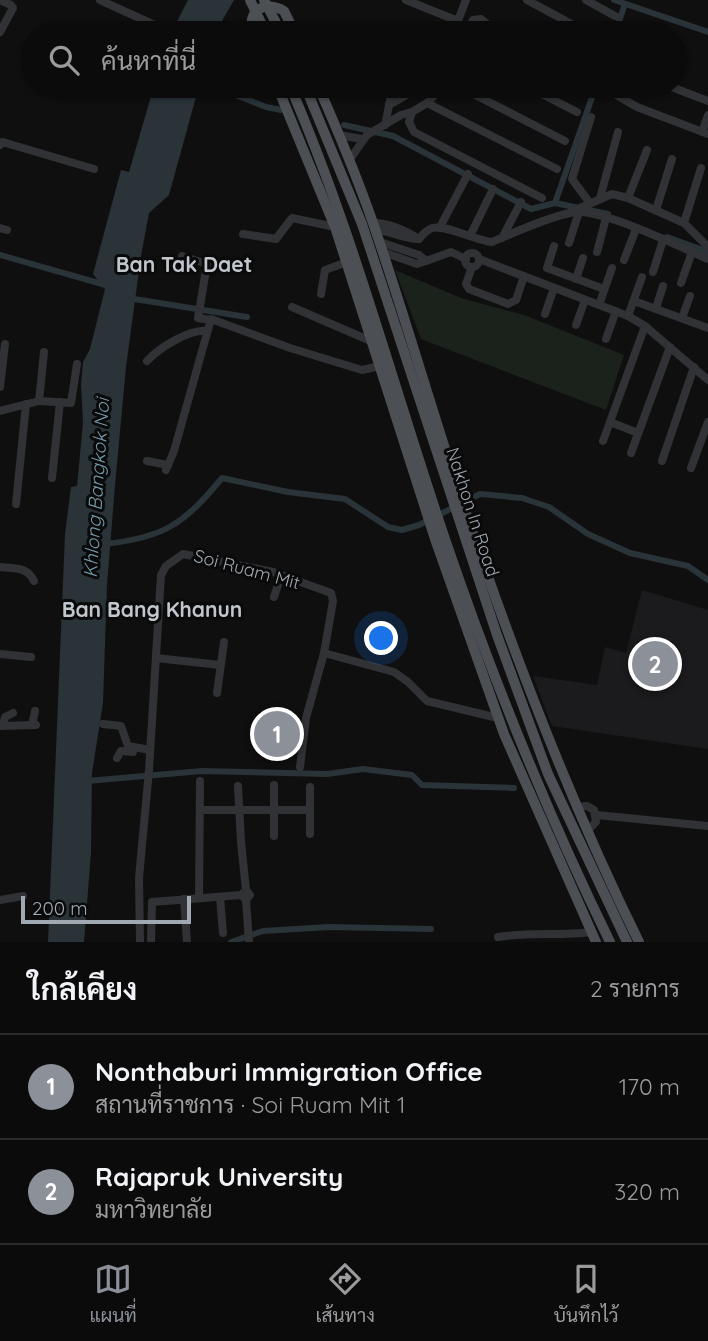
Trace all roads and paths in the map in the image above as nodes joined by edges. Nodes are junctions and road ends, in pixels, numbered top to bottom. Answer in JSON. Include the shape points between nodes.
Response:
{"nodes":[{"id":1,"x":0,"y":0,"type":"edge"},
{"id":2,"x":100,"y":0,"type":"edge"},
{"id":3,"x":250,"y":0,"type":"edge"},
{"id":4,"x":264,"y":0,"type":"edge"},
{"id":5,"x":406,"y":0,"type":"edge"},
{"id":6,"x":466,"y":0,"type":"edge"},
{"id":7,"x":527,"y":0,"type":"edge"},
{"id":8,"x":586,"y":0,"type":"edge"},
{"id":9,"x":615,"y":16,"type":"dead end"},
{"id":10,"x":143,"y":20,"type":"edge"},
{"id":11,"x":250,"y":21,"type":"edge"},
{"id":12,"x":260,"y":21,"type":"edge"},
{"id":13,"x":275,"y":21,"type":"edge"},
{"id":14,"x":289,"y":21,"type":"edge"},
{"id":15,"x":458,"y":21,"type":"joint"},
{"id":16,"x":566,"y":21,"type":"edge"},
{"id":17,"x":0,"y":32,"type":"edge"},
{"id":18,"x":687,"y":93,"type":"edge"},
{"id":19,"x":295,"y":98,"type":"edge"},
{"id":20,"x":311,"y":98,"type":"edge"},
{"id":21,"x":323,"y":98,"type":"edge"},
{"id":22,"x":391,"y":98,"type":"edge"},
{"id":23,"x":399,"y":98,"type":"edge"},
{"id":24,"x":432,"y":98,"type":"edge"},
{"id":25,"x":481,"y":98,"type":"edge"},
{"id":26,"x":550,"y":98,"type":"edge"},
{"id":27,"x":622,"y":98,"type":"edge"},
{"id":28,"x":284,"y":99,"type":"joint"},
{"id":29,"x":708,"y":101,"type":"edge"},
{"id":30,"x":427,"y":103,"type":"junction"},
{"id":31,"x":389,"y":105,"type":"junction"},
{"id":32,"x":412,"y":112,"type":"junction"},
{"id":33,"x":578,"y":112,"type":"dead end"},
{"id":34,"x":318,"y":114,"type":"junction"},
{"id":35,"x":708,"y":114,"type":"edge"},
{"id":36,"x":591,"y":117,"type":"dead end"},
{"id":37,"x":409,"y":122,"type":"junction"},
{"id":38,"x":385,"y":125,"type":"junction"},
{"id":39,"x":618,"y":132,"type":"dead end"},
{"id":40,"x":705,"y":133,"type":"edge"},
{"id":41,"x":339,"y":135,"type":"junction"},
{"id":42,"x":362,"y":139,"type":"junction"},
{"id":43,"x":565,"y":141,"type":"dead end"},
{"id":44,"x":0,"y":145,"type":"edge"},
{"id":45,"x":647,"y":150,"type":"dead end"},
{"id":46,"x":350,"y":159,"type":"junction"},
{"id":47,"x":672,"y":159,"type":"dead end"},
{"id":48,"x":321,"y":161,"type":"junction"},
{"id":49,"x":701,"y":168,"type":"dead end"},
{"id":50,"x":94,"y":169,"type":"dead end"},
{"id":51,"x":557,"y":169,"type":"dead end"},
{"id":52,"x":468,"y":174,"type":"dead end"},
{"id":53,"x":356,"y":175,"type":"junction"},
{"id":54,"x":494,"y":189,"type":"dead end"},
{"id":55,"x":542,"y":198,"type":"dead end"},
{"id":56,"x":600,"y":198,"type":"junction"},
{"id":57,"x":628,"y":198,"type":"junction"},
{"id":58,"x":521,"y":202,"type":"dead end"},
{"id":59,"x":589,"y":202,"type":"junction"},
{"id":60,"x":656,"y":210,"type":"junction"},
{"id":61,"x":579,"y":212,"type":"junction"},
{"id":62,"x":565,"y":215,"type":"junction"},
{"id":63,"x":606,"y":218,"type":"junction"},
{"id":64,"x":684,"y":223,"type":"junction"},
{"id":65,"x":374,"y":227,"type":"junction"},
{"id":66,"x":440,"y":227,"type":"junction"},
{"id":67,"x":335,"y":228,"type":"junction"},
{"id":68,"x":636,"y":229,"type":"junction"},
{"id":69,"x":243,"y":234,"type":"dead end"},
{"id":70,"x":470,"y":236,"type":"junction"},
{"id":71,"x":502,"y":238,"type":"junction"},
{"id":72,"x":663,"y":240,"type":"junction"},
{"id":73,"x":569,"y":243,"type":"dead end"},
{"id":74,"x":554,"y":246,"type":"dead end"},
{"id":75,"x":381,"y":247,"type":"junction"},
{"id":76,"x":708,"y":247,"type":"edge"},
{"id":77,"x":597,"y":252,"type":"dead end"},
{"id":78,"x":692,"y":252,"type":"junction"},
{"id":79,"x":182,"y":256,"type":"dead end"},
{"id":80,"x":583,"y":258,"type":"dead end"},
{"id":81,"x":708,"y":259,"type":"edge"},
{"id":82,"x":624,"y":260,"type":"dead end"},
{"id":83,"x":347,"y":262,"type":"junction"},
{"id":84,"x":468,"y":263,"type":"junction"},
{"id":85,"x":612,"y":268,"type":"dead end"},
{"id":86,"x":653,"y":272,"type":"dead end"},
{"id":87,"x":524,"y":276,"type":"junction"},
{"id":88,"x":642,"y":277,"type":"dead end"},
{"id":89,"x":576,"y":279,"type":"junction"},
{"id":90,"x":681,"y":283,"type":"dead end"},
{"id":91,"x":663,"y":286,"type":"dead end"},
{"id":92,"x":554,"y":288,"type":"junction"},
{"id":93,"x":604,"y":289,"type":"junction"},
{"id":94,"x":321,"y":294,"type":"dead end"},
{"id":95,"x":690,"y":296,"type":"dead end"},
{"id":96,"x":585,"y":300,"type":"junction"},
{"id":97,"x":634,"y":301,"type":"junction"},
{"id":98,"x":599,"y":305,"type":"junction"},
{"id":99,"x":292,"y":307,"type":"dead end"},
{"id":100,"x":656,"y":308,"type":"junction"},
{"id":101,"x":616,"y":311,"type":"junction"},
{"id":102,"x":545,"y":314,"type":"dead end"},
{"id":103,"x":628,"y":316,"type":"junction"},
{"id":104,"x":682,"y":318,"type":"junction"},
{"id":105,"x":210,"y":320,"type":"junction"},
{"id":106,"x":576,"y":325,"type":"dead end"},
{"id":107,"x":645,"y":326,"type":"junction"},
{"id":108,"x":708,"y":328,"type":"edge"},
{"id":109,"x":206,"y":331,"type":"junction"},
{"id":110,"x":606,"y":339,"type":"dead end"},
{"id":111,"x":373,"y":342,"type":"junction"},
{"id":112,"x":5,"y":344,"type":"dead end"},
{"id":113,"x":670,"y":347,"type":"junction"},
{"id":114,"x":44,"y":352,"type":"dead end"},
{"id":115,"x":147,"y":361,"type":"dead end"},
{"id":116,"x":77,"y":364,"type":"dead end"},
{"id":117,"x":380,"y":366,"type":"junction"},
{"id":118,"x":694,"y":367,"type":"junction"},
{"id":119,"x":708,"y":379,"type":"edge"},
{"id":120,"x":0,"y":387,"type":"edge"},
{"id":121,"x":38,"y":401,"type":"junction"},
{"id":122,"x":60,"y":402,"type":"junction"},
{"id":123,"x":26,"y":404,"type":"junction"},
{"id":124,"x":0,"y":411,"type":"edge"},
{"id":125,"x":610,"y":422,"type":"junction"},
{"id":126,"x":708,"y":422,"type":"edge"},
{"id":127,"x":638,"y":433,"type":"junction"},
{"id":128,"x":603,"y":441,"type":"dead end"},
{"id":129,"x":631,"y":453,"type":"dead end"},
{"id":130,"x":147,"y":461,"type":"dead end"},
{"id":131,"x":662,"y":461,"type":"dead end"},
{"id":132,"x":691,"y":468,"type":"dead end"},
{"id":133,"x":52,"y":478,"type":"dead end"},
{"id":134,"x":16,"y":504,"type":"dead end"},
{"id":135,"x":458,"y":505,"type":"junction"},
{"id":136,"x":432,"y":513,"type":"junction"},
{"id":137,"x":436,"y":525,"type":"junction"},
{"id":138,"x":0,"y":567,"type":"edge"},
{"id":139,"x":281,"y":575,"type":"junction"},
{"id":140,"x":34,"y":580,"type":"dead end"},
{"id":141,"x":274,"y":597,"type":"dead end"},
{"id":142,"x":224,"y":642,"type":"dead end"},
{"id":143,"x":324,"y":653,"type":"junction"},
{"id":144,"x":0,"y":654,"type":"edge"},
{"id":145,"x":31,"y":657,"type":"dead end"},
{"id":146,"x":156,"y":658,"type":"junction"},
{"id":147,"x":220,"y":665,"type":"junction"},
{"id":148,"x":217,"y":693,"type":"dead end"},
{"id":149,"x":35,"y":711,"type":"dead end"},
{"id":150,"x":13,"y":713,"type":"dead end"},
{"id":151,"x":498,"y":718,"type":"junction"},
{"id":152,"x":103,"y":724,"type":"dead end"},
{"id":153,"x":2,"y":726,"type":"edge"},
{"id":154,"x":150,"y":752,"type":"junction"},
{"id":155,"x":117,"y":758,"type":"dead end"},
{"id":156,"x":300,"y":766,"type":"dead end"},
{"id":157,"x":548,"y":774,"type":"junction"},
{"id":158,"x":200,"y":781,"type":"dead end"},
{"id":159,"x":274,"y":785,"type":"dead end"},
{"id":160,"x":238,"y":786,"type":"dead end"},
{"id":161,"x":310,"y":787,"type":"dead end"},
{"id":162,"x":575,"y":804,"type":"junction"},
{"id":163,"x":201,"y":810,"type":"junction"},
{"id":164,"x":239,"y":810,"type":"junction"},
{"id":165,"x":274,"y":810,"type":"junction"},
{"id":166,"x":310,"y":810,"type":"junction"},
{"id":167,"x":597,"y":815,"type":"junction"},
{"id":168,"x":554,"y":820,"type":"junction"},
{"id":169,"x":708,"y":826,"type":"edge"},
{"id":170,"x":587,"y":831,"type":"junction"},
{"id":171,"x":310,"y":834,"type":"dead end"},
{"id":172,"x":274,"y":836,"type":"dead end"},
{"id":173,"x":244,"y":895,"type":"junction"},
{"id":174,"x":23,"y":896,"type":"dead end"},
{"id":175,"x":220,"y":897,"type":"junction"},
{"id":176,"x":199,"y":898,"type":"junction"},
{"id":177,"x":184,"y":899,"type":"junction"},
{"id":178,"x":0,"y":900,"type":"edge"},
{"id":179,"x":577,"y":901,"type":"junction"},
{"id":180,"x":592,"y":932,"type":"junction"},
{"id":181,"x":223,"y":933,"type":"dead end"},
{"id":182,"x":498,"y":937,"type":"dead end"},
{"id":183,"x":140,"y":942,"type":"edge"},
{"id":184,"x":151,"y":942,"type":"edge"},
{"id":185,"x":187,"y":942,"type":"edge"},
{"id":186,"x":248,"y":942,"type":"edge"},
{"id":187,"x":596,"y":942,"type":"edge"},
{"id":188,"x":610,"y":942,"type":"edge"},
{"id":189,"x":627,"y":942,"type":"edge"},
{"id":190,"x":639,"y":942,"type":"edge"}],
"edges":[{"from":1,"to":17,"type":"street","via":[[13,8]]},
{"from":2,"to":10,"type":"street"},
{"from":3,"to":12,"type":"main road","bridge":true},
{"from":4,"to":13,"type":"main road","bridge":true},
{"from":5,"to":15,"type":"street"},
{"from":6,"to":15,"type":"street"},
{"from":7,"to":16,"type":"street"},
{"from":8,"to":9,"type":"street"},
{"from":11,"to":14,"type":"main road","via":[[262,7],[269,6],[284,11]]},
{"from":18,"to":29,"type":"street"},
{"from":19,"to":48,"type":"main road","name":"Nakhon In Road"},
{"from":20,"to":34,"type":"main road","name":"Nakhon In Road"},
{"from":21,"to":41,"type":"main road","name":"Nakhon In Road"},
{"from":22,"to":31,"type":"street"},
{"from":23,"to":31,"type":"street"},
{"from":24,"to":30,"type":"street"},
{"from":25,"to":43,"type":"street"},
{"from":26,"to":33,"type":"street"},
{"from":27,"to":40,"type":"street"},
{"from":28,"to":48,"type":"main road"},
{"from":28,"to":67,"type":"main road","name":"Nakhon In Road"},
{"from":30,"to":32,"type":"street"},
{"from":30,"to":51,"type":"street"},
{"from":31,"to":38,"type":"street"},
{"from":32,"to":37,"type":"street"},
{"from":32,"to":38,"type":"street"},
{"from":34,"to":53,"type":"main road"},
{"from":34,"to":135,"type":"main road","name":"Nakhon In Road","via":[[362,224]]},
{"from":35,"to":40,"type":"street"},
{"from":36,"to":59,"type":"street","via":[[572,179]]},
{"from":37,"to":38,"type":"street"},
{"from":37,"to":55,"type":"street","via":[[415,132]]},
{"from":38,"to":42,"type":"street"},
{"from":39,"to":56,"type":"street"},
{"from":41,"to":42,"type":"street"},
{"from":41,"to":46,"type":"main road","name":"Nakhon In Road"},
{"from":42,"to":46,"type":"street"},
{"from":44,"to":50,"type":"street"},
{"from":45,"to":57,"type":"street"},
{"from":46,"to":53,"type":"main road","name":"Nakhon In Road"},
{"from":47,"to":60,"type":"street"},
{"from":48,"to":136,"type":"main road","name":"Nakhon In Road","via":[[375,317]]},
{"from":49,"to":64,"type":"street"},
{"from":52,"to":66,"type":"street"},
{"from":53,"to":65,"type":"main road","name":"Nakhon In Road"},
{"from":54,"to":70,"type":"street"},
{"from":56,"to":57,"type":"street","via":[[612,194]]},
{"from":56,"to":59,"type":"street"},
{"from":57,"to":60,"type":"street"},
{"from":58,"to":71,"type":"street"},
{"from":59,"to":62,"type":"street"},
{"from":60,"to":64,"type":"street"},
{"from":61,"to":62,"type":"street"},
{"from":61,"to":63,"type":"street"},
{"from":61,"to":73,"type":"street"},
{"from":62,"to":71,"type":"street"},
{"from":63,"to":68,"type":"street"},
{"from":63,"to":77,"type":"street"},
{"from":64,"to":76,"type":"street"},
{"from":65,"to":66,"type":"street","via":[[382,223],[419,239],[431,228]]},
{"from":65,"to":75,"type":"main road","name":"Nakhon In Road"},
{"from":66,"to":70,"type":"street"},
{"from":67,"to":69,"type":"street","via":[[292,218],[274,240]]},
{"from":67,"to":83,"type":"main road","name":"Nakhon In Road"},
{"from":68,"to":72,"type":"street"},
{"from":68,"to":82,"type":"street"},
{"from":70,"to":71,"type":"street","via":[[492,243]]},
{"from":72,"to":78,"type":"street"},
{"from":72,"to":86,"type":"street"},
{"from":74,"to":89,"type":"street","via":[[547,268]]},
{"from":75,"to":84,"type":"street","via":[[419,255],[426,261],[451,252]]},
{"from":75,"to":135,"type":"main road","name":"Nakhon In Road"},
{"from":78,"to":81,"type":"street"},
{"from":78,"to":90,"type":"street"},
{"from":79,"to":105,"type":"street","via":[[206,264],[198,318]]},
{"from":80,"to":89,"type":"street"},
{"from":83,"to":94,"type":"street","via":[[325,270]]},
{"from":83,"to":111,"type":"main road","name":"Nakhon In Road"},
{"from":84,"to":87,"type":"street","via":[[473,253]]},
{"from":84,"to":87,"type":"street","via":[[469,289],[508,304],[516,300]]},
{"from":85,"to":93,"type":"street"},
{"from":87,"to":92,"type":"street"},
{"from":88,"to":97,"type":"street"},
{"from":89,"to":93,"type":"street"},
{"from":91,"to":100,"type":"street"},
{"from":92,"to":96,"type":"street"},
{"from":92,"to":102,"type":"street"},
{"from":93,"to":98,"type":"street"},
{"from":95,"to":104,"type":"street"},
{"from":96,"to":98,"type":"street"},
{"from":96,"to":106,"type":"street"},
{"from":97,"to":100,"type":"street"},
{"from":97,"to":103,"type":"street"},
{"from":98,"to":101,"type":"street"},
{"from":99,"to":111,"type":"street"},
{"from":100,"to":104,"type":"street"},
{"from":101,"to":103,"type":"street"},
{"from":101,"to":110,"type":"street"},
{"from":103,"to":107,"type":"street"},
{"from":104,"to":108,"type":"street"},
{"from":105,"to":109,"type":"street"},
{"from":105,"to":117,"type":"street","via":[[362,370]]},
{"from":107,"to":113,"type":"street"},
{"from":107,"to":125,"type":"street"},
{"from":109,"to":115,"type":"street","via":[[167,344]]},
{"from":109,"to":130,"type":"street","via":[[167,468]]},
{"from":111,"to":117,"type":"main road","name":"Nakhon In Road"},
{"from":112,"to":120,"type":"street"},
{"from":113,"to":118,"type":"street"},
{"from":113,"to":127,"type":"street"},
{"from":114,"to":121,"type":"street"},
{"from":116,"to":122,"type":"street","via":[[73,401]]},
{"from":117,"to":136,"type":"main road","name":"Nakhon In Road"},
{"from":118,"to":119,"type":"street"},
{"from":118,"to":131,"type":"street"},
{"from":121,"to":122,"type":"street"},
{"from":121,"to":123,"type":"street"},
{"from":122,"to":133,"type":"street"},
{"from":123,"to":124,"type":"street"},
{"from":123,"to":134,"type":"street"},
{"from":125,"to":127,"type":"street"},
{"from":125,"to":128,"type":"street"},
{"from":126,"to":132,"type":"street"},
{"from":127,"to":129,"type":"street"},
{"from":135,"to":157,"type":"main road","name":"Nakhon In Road","via":[[497,635]]},
{"from":135,"to":162,"type":"main road","name":"Nakhon In Road"},
{"from":136,"to":137,"type":"main road","name":"Nakhon In Road"},
{"from":137,"to":151,"type":"main road","name":"Nakhon In Road"},
{"from":137,"to":168,"type":"main road","name":"Nakhon In Road"},
{"from":138,"to":140,"type":"street","via":[[26,570]]},
{"from":139,"to":141,"type":"street"},
{"from":139,"to":143,"type":"street","name":"Soi Ruam Mit","via":[[332,596]]},
{"from":139,"to":146,"type":"street","name":"Soi Ruam Mit","via":[[183,554],[161,575]]},
{"from":142,"to":147,"type":"street"},
{"from":143,"to":151,"type":"street","via":[[394,672],[426,701]]},
{"from":143,"to":156,"type":"street","via":[[306,718]]},
{"from":144,"to":145,"type":"street"},
{"from":146,"to":147,"type":"street"},
{"from":146,"to":154,"type":"street","name":"Soi Ruam Mit"},
{"from":147,"to":148,"type":"street"},
{"from":149,"to":153,"type":"street","via":[[34,725]]},
{"from":150,"to":153,"type":"street","via":[[5,717]]},
{"from":151,"to":179,"type":"main road","name":"Nakhon In Road"},
{"from":152,"to":154,"type":"street","via":[[121,726],[128,747]]},
{"from":154,"to":155,"type":"street","via":[[122,751]]},
{"from":154,"to":183,"type":"street","name":"Soi Ruam Mit","via":[[139,878]]},
{"from":157,"to":162,"type":"main road"},
{"from":157,"to":189,"type":"main road","name":"Nakhon In Road"},
{"from":158,"to":163,"type":"street"},
{"from":159,"to":165,"type":"street"},
{"from":160,"to":164,"type":"street"},
{"from":161,"to":166,"type":"street"},
{"from":162,"to":167,"type":"street","via":[[592,807]]},
{"from":162,"to":170,"type":"main road","name":"Nakhon In Road"},
{"from":163,"to":164,"type":"street"},
{"from":163,"to":176,"type":"street"},
{"from":164,"to":165,"type":"street"},
{"from":164,"to":173,"type":"street"},
{"from":165,"to":166,"type":"street"},
{"from":165,"to":172,"type":"street"},
{"from":166,"to":171,"type":"street"},
{"from":167,"to":169,"type":"street"},
{"from":167,"to":170,"type":"street"},
{"from":168,"to":179,"type":"main road"},
{"from":168,"to":188,"type":"main road","name":"Nakhon In Road"},
{"from":170,"to":190,"type":"main road","name":"Nakhon In Road"},
{"from":173,"to":175,"type":"street"},
{"from":173,"to":186,"type":"street"},
{"from":174,"to":178,"type":"street"},
{"from":175,"to":176,"type":"street"},
{"from":175,"to":181,"type":"street"},
{"from":176,"to":177,"type":"street"},
{"from":177,"to":184,"type":"street","via":[[150,904]]},
{"from":177,"to":185,"type":"street"},
{"from":179,"to":180,"type":"main road","name":"Nakhon In Road"},
{"from":180,"to":182,"type":"street"},
{"from":180,"to":187,"type":"main road","name":"Nakhon In Road"}]}
